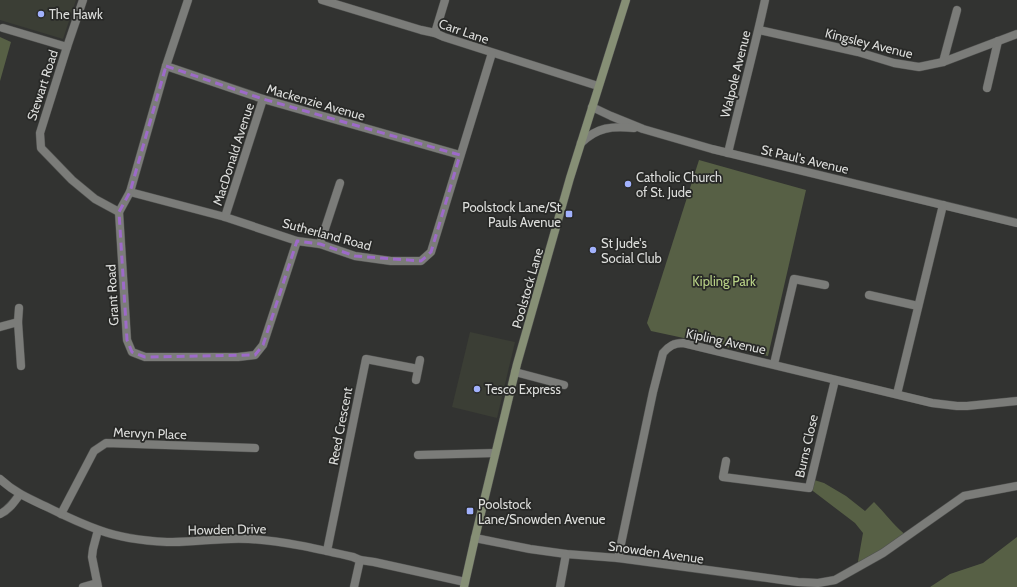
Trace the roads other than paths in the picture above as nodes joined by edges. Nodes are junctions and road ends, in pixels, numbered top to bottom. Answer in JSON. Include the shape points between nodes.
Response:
{"nodes":[{"id":1,"x":84,"y":0,"type":"edge"},
{"id":2,"x":188,"y":0,"type":"edge"},
{"id":3,"x":322,"y":0,"type":"edge"},
{"id":4,"x":445,"y":0,"type":"edge"},
{"id":5,"x":626,"y":0,"type":"edge"},
{"id":6,"x":765,"y":0,"type":"edge"},
{"id":7,"x":958,"y":10,"type":"dead end"},
{"id":8,"x":3,"y":28,"type":"dead end"},
{"id":9,"x":759,"y":30,"type":"junction"},
{"id":10,"x":435,"y":33,"type":"junction"},
{"id":11,"x":1017,"y":34,"type":"edge"},
{"id":12,"x":998,"y":41,"type":"junction"},
{"id":13,"x":67,"y":47,"type":"junction"},
{"id":14,"x":492,"y":53,"type":"junction"},
{"id":15,"x":944,"y":62,"type":"junction"},
{"id":16,"x":166,"y":66,"type":"junction"},
{"id":17,"x":598,"y":86,"type":"junction"},
{"id":18,"x":987,"y":88,"type":"dead end"},
{"id":19,"x":264,"y":99,"type":"junction"},
{"id":20,"x":592,"y":107,"type":"junction"},
{"id":21,"x":643,"y":129,"type":"junction"},
{"id":22,"x":581,"y":143,"type":"junction"},
{"id":23,"x":728,"y":153,"type":"junction"},
{"id":24,"x":460,"y":155,"type":"junction"},
{"id":25,"x":340,"y":183,"type":"dead end"},
{"id":26,"x":130,"y":192,"type":"junction"},
{"id":27,"x":943,"y":205,"type":"junction"},
{"id":28,"x":119,"y":212,"type":"junction"},
{"id":29,"x":225,"y":217,"type":"junction"},
{"id":30,"x":1017,"y":223,"type":"edge"},
{"id":31,"x":297,"y":240,"type":"junction"},
{"id":32,"x":320,"y":244,"type":"junction"},
{"id":33,"x":826,"y":285,"type":"dead end"},
{"id":34,"x":869,"y":295,"type":"dead end"},
{"id":35,"x":918,"y":306,"type":"junction"},
{"id":36,"x":19,"y":308,"type":"dead end"},
{"id":37,"x":18,"y":322,"type":"junction"},
{"id":38,"x":0,"y":327,"type":"edge"},
{"id":39,"x":420,"y":360,"type":"dead end"},
{"id":40,"x":774,"y":364,"type":"junction"},
{"id":41,"x":21,"y":366,"type":"dead end"},
{"id":42,"x":418,"y":369,"type":"junction"},
{"id":43,"x":515,"y":372,"type":"junction"},
{"id":44,"x":416,"y":380,"type":"dead end"},
{"id":45,"x":834,"y":380,"type":"junction"},
{"id":46,"x":564,"y":385,"type":"dead end"},
{"id":47,"x":897,"y":394,"type":"junction"},
{"id":48,"x":1017,"y":401,"type":"edge"},
{"id":49,"x":255,"y":448,"type":"dead end"},
{"id":50,"x":495,"y":453,"type":"junction"},
{"id":51,"x":418,"y":455,"type":"dead end"},
{"id":52,"x":726,"y":462,"type":"dead end"},
{"id":53,"x":0,"y":478,"type":"edge"},
{"id":54,"x":1017,"y":486,"type":"edge"},
{"id":55,"x":20,"y":494,"type":"junction"},
{"id":56,"x":0,"y":514,"type":"edge"},
{"id":57,"x":61,"y":514,"type":"junction"},
{"id":58,"x":98,"y":530,"type":"junction"},
{"id":59,"x":475,"y":538,"type":"junction"},
{"id":60,"x":327,"y":551,"type":"junction"},
{"id":61,"x":566,"y":554,"type":"junction"},
{"id":62,"x":618,"y":558,"type":"junction"},
{"id":63,"x":360,"y":560,"type":"junction"},
{"id":64,"x":835,"y":583,"type":"edge"},
{"id":65,"x":98,"y":585,"type":"edge"},
{"id":66,"x":464,"y":585,"type":"edge"},
{"id":67,"x":83,"y":587,"type":"edge"},
{"id":68,"x":354,"y":587,"type":"edge"},
{"id":69,"x":560,"y":587,"type":"edge"}],
"edges":[{"from":1,"to":13,"type":"street","name":"Stewart Road"},
{"from":2,"to":16,"type":"street"},
{"from":3,"to":10,"type":"street","name":"Carr Lane"},
{"from":4,"to":10,"type":"street"},
{"from":5,"to":17,"type":"main road","name":"Poolstock Lane"},
{"from":6,"to":9,"type":"street","name":"Walpole Avenue"},
{"from":7,"to":15,"type":"street"},
{"from":8,"to":13,"type":"street","name":"Stewart Road"},
{"from":9,"to":15,"type":"street","name":"Kingsley Avenue","via":[[858,52],[894,63],[919,67]]},
{"from":9,"to":23,"type":"street","name":"Walpole Avenue"},
{"from":10,"to":14,"type":"street","name":"Carr Lane"},
{"from":11,"to":12,"type":"street","name":"Kingsley Avenue"},
{"from":12,"to":15,"type":"street","name":"Kingsley Avenue"},
{"from":12,"to":18,"type":"street"},
{"from":13,"to":28,"type":"street","name":"Stewart Road","via":[[40,133],[41,148],[95,199]]},
{"from":14,"to":17,"type":"street","name":"Carr Lane"},
{"from":14,"to":24,"type":"street","name":"Sutherland Road"},
{"from":16,"to":19,"type":"street","name":"Mackenzie Avenue"},
{"from":16,"to":26,"type":"street"},
{"from":17,"to":20,"type":"main road","name":"Poolstock Lane"},
{"from":19,"to":24,"type":"street","name":"Mackenzie Avenue"},
{"from":19,"to":29,"type":"street","name":"MacDonald Avenue"},
{"from":20,"to":21,"type":"street","name":"St Paul's Avenue"},
{"from":20,"to":22,"type":"main road","name":"Poolstock Lane"},
{"from":21,"to":22,"type":"street","via":[[618,126],[606,128],[592,133]]},
{"from":21,"to":23,"type":"street","name":"St Paul's Avenue"},
{"from":22,"to":43,"type":"main road","name":"Poolstock Lane"},
{"from":23,"to":27,"type":"street","name":"St Paul's Avenue"},
{"from":24,"to":32,"type":"street","name":"Sutherland Road","via":[[431,252],[421,261],[391,261],[354,256]]},
{"from":25,"to":32,"type":"street"},
{"from":26,"to":28,"type":"street"},
{"from":26,"to":29,"type":"street","name":"Sutherland Road"},
{"from":27,"to":30,"type":"street","name":"St Paul's Avenue"},
{"from":27,"to":35,"type":"street"},
{"from":28,"to":31,"type":"street","name":"Grant Road","via":[[127,340],[132,352],[145,357],[255,355],[263,345]]},
{"from":29,"to":31,"type":"street","name":"Sutherland Road"},
{"from":31,"to":32,"type":"street","name":"Sutherland Road"},
{"from":33,"to":40,"type":"street","via":[[794,279]]},
{"from":34,"to":35,"type":"street"},
{"from":35,"to":47,"type":"street"},
{"from":36,"to":37,"type":"street"},
{"from":37,"to":38,"type":"street"},
{"from":37,"to":41,"type":"street"},
{"from":39,"to":42,"type":"street"},
{"from":40,"to":45,"type":"street","name":"Kipling Avenue"},
{"from":40,"to":62,"type":"street","name":"Kipling Avenue","via":[[683,343],[667,348],[663,353],[653,392]]},
{"from":42,"to":44,"type":"street"},
{"from":42,"to":60,"type":"street","name":"Reed Crescent","via":[[366,359]]},
{"from":43,"to":46,"type":"street"},
{"from":43,"to":50,"type":"main road","name":"Poolstock Lane"},
{"from":45,"to":47,"type":"street","name":"Kipling Avenue"},
{"from":45,"to":52,"type":"street","name":"Burns Close","via":[[809,488],[723,477]]},
{"from":47,"to":48,"type":"street","name":"Kipling Avenue","via":[[957,406]]},
{"from":49,"to":57,"type":"street","name":"Mervyn Place","via":[[106,443],[94,451]]},
{"from":50,"to":51,"type":"street"},
{"from":50,"to":59,"type":"main road","name":"Poolstock Lane"},
{"from":53,"to":55,"type":"street","name":"Howden Drive"},
{"from":54,"to":64,"type":"street","name":"Snowden Avenue","via":[[964,496]]},
{"from":55,"to":56,"type":"street","via":[[12,505]]},
{"from":55,"to":57,"type":"street","name":"Howden Drive"},
{"from":57,"to":58,"type":"street","name":"Howden Drive"},
{"from":58,"to":60,"type":"street","name":"Howden Drive","via":[[166,542],[247,538]]},
{"from":58,"to":65,"type":"street","via":[[92,557]]},
{"from":59,"to":61,"type":"street","name":"Snowden Avenue"},
{"from":59,"to":66,"type":"main road","name":"Poolstock Lane"},
{"from":60,"to":63,"type":"street","name":"Howden Drive"},
{"from":61,"to":62,"type":"street","name":"Snowden Avenue"},
{"from":61,"to":69,"type":"street"},
{"from":62,"to":64,"type":"street","name":"Snowden Avenue","via":[[752,577]]},
{"from":63,"to":66,"type":"street","name":"Howden Drive"},
{"from":63,"to":68,"type":"street"},
{"from":65,"to":67,"type":"street"}]}
